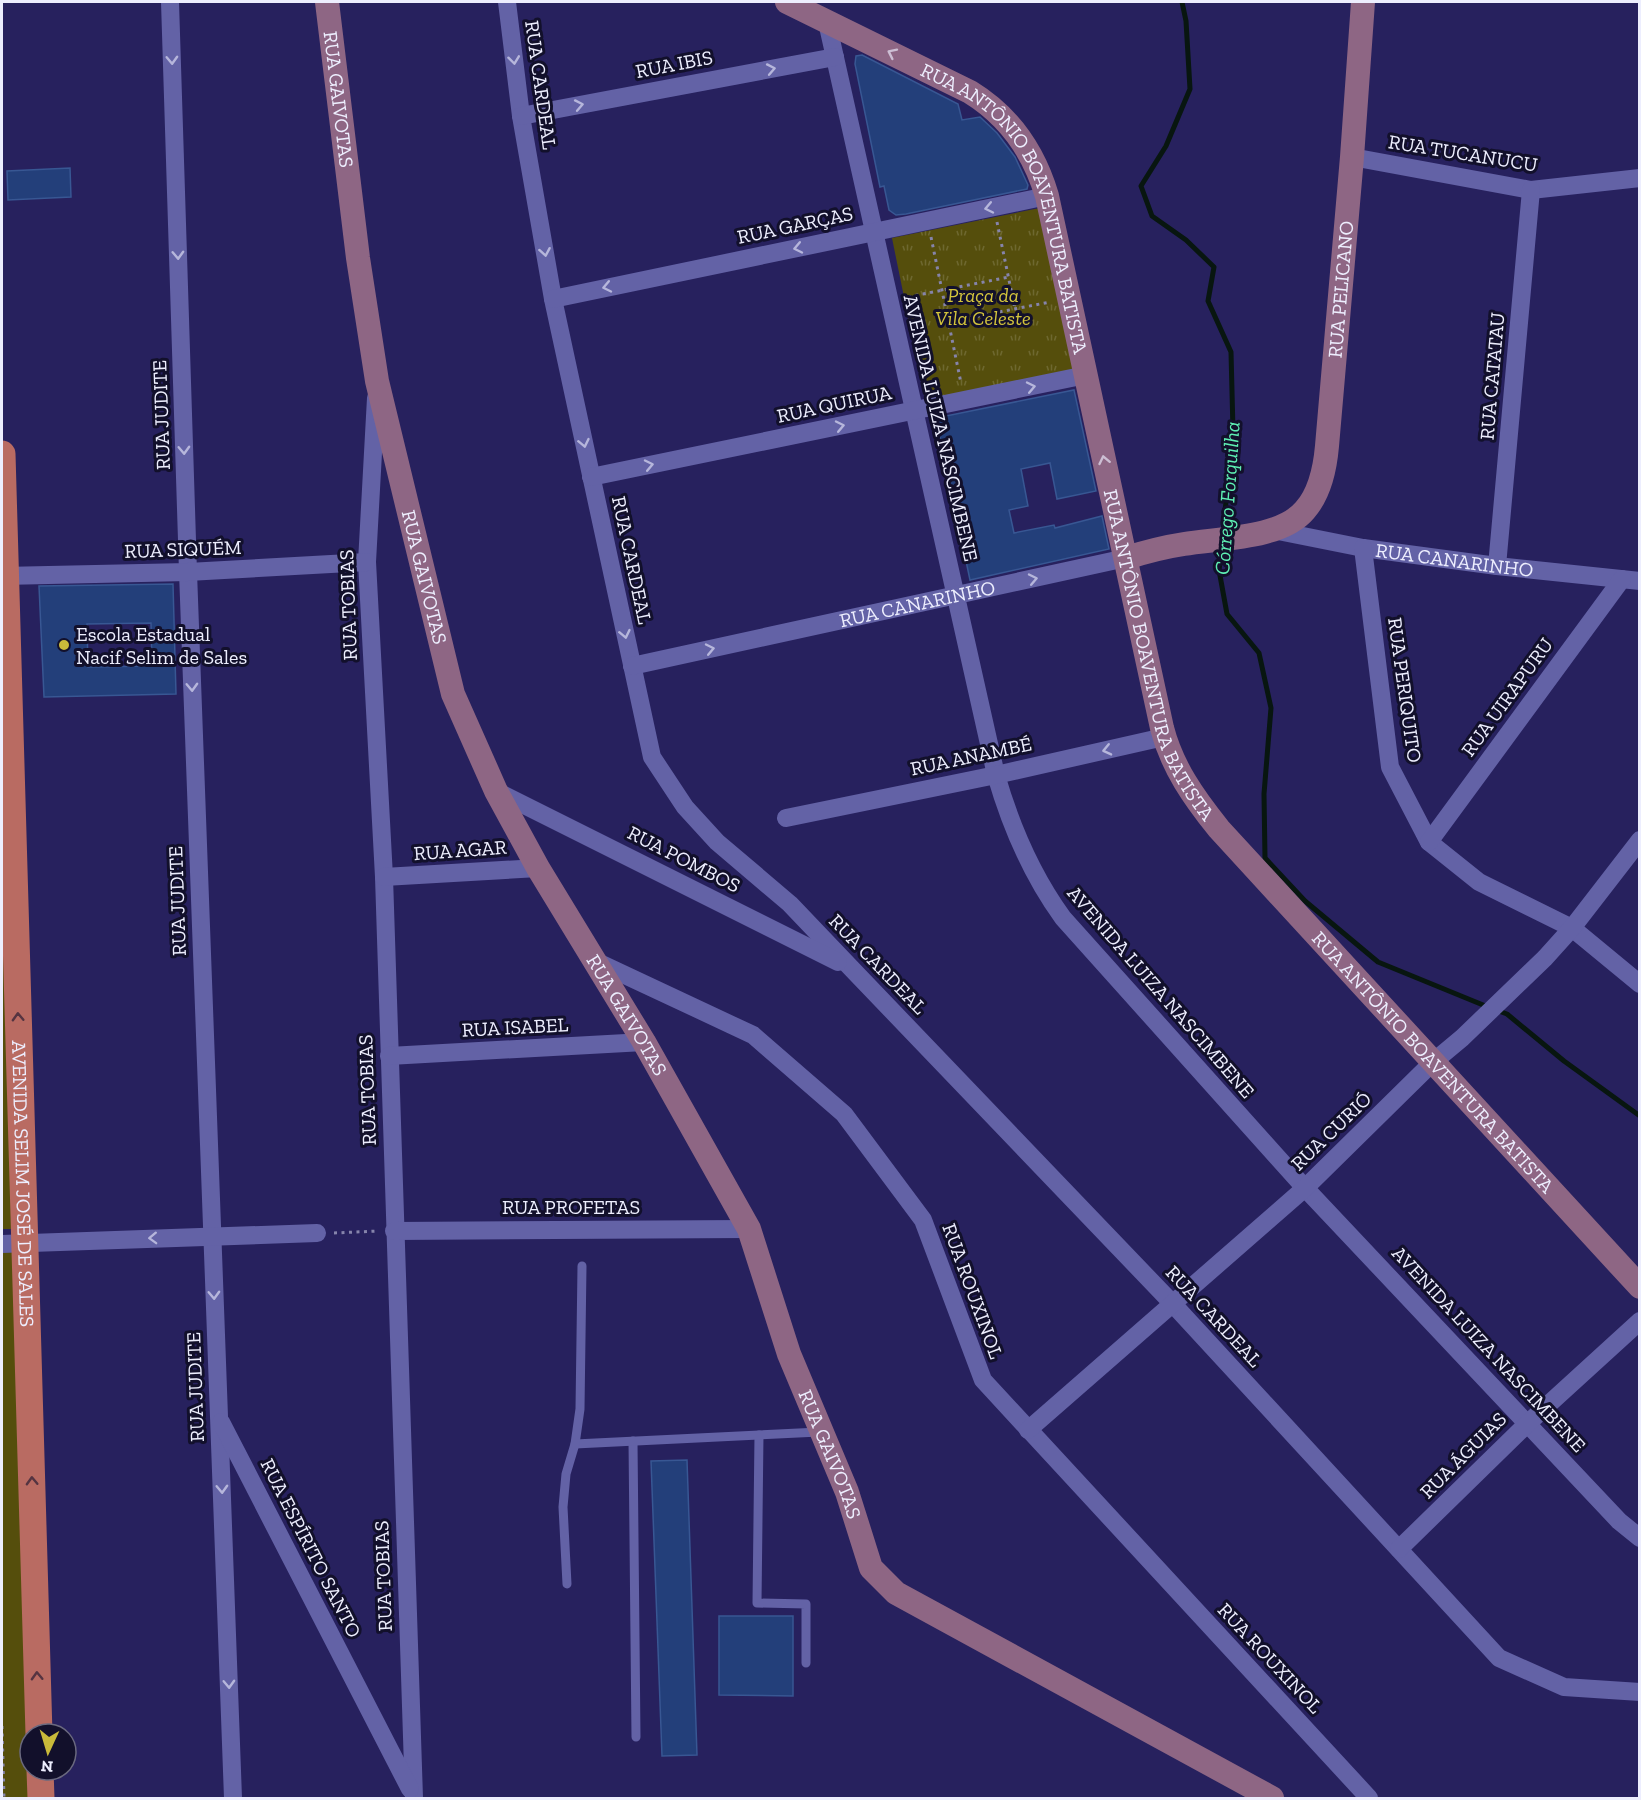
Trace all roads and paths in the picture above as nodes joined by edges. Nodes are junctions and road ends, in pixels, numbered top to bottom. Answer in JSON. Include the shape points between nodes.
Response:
{"nodes":[{"id":1,"x":170,"y":2,"type":"edge"},
{"id":2,"x":327,"y":2,"type":"edge"},
{"id":3,"x":507,"y":2,"type":"edge"},
{"id":4,"x":787,"y":2,"type":"edge"},
{"id":5,"x":1363,"y":2,"type":"edge"},
{"id":6,"x":827,"y":22,"type":"junction"},
{"id":7,"x":835,"y":57,"type":"junction"},
{"id":8,"x":522,"y":116,"type":"junction"},
{"id":9,"x":1352,"y":157,"type":"junction"},
{"id":10,"x":1640,"y":178,"type":"edge"},
{"id":11,"x":1531,"y":189,"type":"junction"},
{"id":12,"x":1047,"y":196,"type":"junction"},
{"id":13,"x":997,"y":220,"type":"dead end"},
{"id":14,"x":874,"y":232,"type":"junction"},
{"id":15,"x":930,"y":234,"type":"dead end"},
{"id":16,"x":1009,"y":277,"type":"junction"},
{"id":17,"x":942,"y":290,"type":"junction"},
{"id":18,"x":908,"y":297,"type":"dead end"},
{"id":19,"x":553,"y":298,"type":"junction"},
{"id":20,"x":1054,"y":301,"type":"dead end"},
{"id":21,"x":1016,"y":309,"type":"junction"},
{"id":22,"x":948,"y":322,"type":"junction"},
{"id":23,"x":1086,"y":375,"type":"junction"},
{"id":24,"x":377,"y":381,"type":"junction"},
{"id":25,"x":962,"y":388,"type":"dead end"},
{"id":26,"x":914,"y":411,"type":"junction"},
{"id":27,"x":2,"y":454,"type":"edge"},
{"id":28,"x":591,"y":477,"type":"junction"},
{"id":29,"x":1261,"y":532,"type":"junction"},
{"id":30,"x":1204,"y":541,"type":"joint"},
{"id":31,"x":1363,"y":548,"type":"junction"},
{"id":32,"x":1126,"y":558,"type":"junction"},
{"id":33,"x":367,"y":562,"type":"junction"},
{"id":34,"x":1497,"y":566,"type":"junction"},
{"id":35,"x":188,"y":572,"type":"junction"},
{"id":36,"x":4,"y":576,"type":"edge"},
{"id":37,"x":1631,"y":580,"type":"edge"},
{"id":38,"x":955,"y":596,"type":"junction"},
{"id":39,"x":632,"y":666,"type":"junction"},
{"id":40,"x":1164,"y":737,"type":"junction"},
{"id":41,"x":996,"y":775,"type":"junction"},
{"id":42,"x":496,"y":790,"type":"junction"},
{"id":43,"x":786,"y":818,"type":"dead end"},
{"id":44,"x":1640,"y":840,"type":"edge"},
{"id":45,"x":1429,"y":842,"type":"junction"},
{"id":46,"x":538,"y":868,"type":"junction"},
{"id":47,"x":384,"y":877,"type":"junction"},
{"id":48,"x":1572,"y":928,"type":"junction"},
{"id":49,"x":595,"y":961,"type":"junction"},
{"id":50,"x":852,"y":969,"type":"junction"},
{"id":51,"x":1640,"y":984,"type":"edge"},
{"id":52,"x":644,"y":1042,"type":"junction"},
{"id":53,"x":388,"y":1056,"type":"junction"},
{"id":54,"x":1432,"y":1063,"type":"junction"},
{"id":55,"x":1305,"y":1188,"type":"junction"},
{"id":56,"x":749,"y":1229,"type":"junction"},
{"id":57,"x":394,"y":1231,"type":"junction"},
{"id":58,"x":317,"y":1233,"type":"joint"},
{"id":59,"x":212,"y":1236,"type":"junction"},
{"id":60,"x":13,"y":1244,"type":"edge"},
{"id":61,"x":582,"y":1266,"type":"dead end"},
{"id":62,"x":1640,"y":1287,"type":"edge"},
{"id":63,"x":1172,"y":1303,"type":"junction"},
{"id":64,"x":1640,"y":1321,"type":"edge"},
{"id":65,"x":219,"y":1418,"type":"junction"},
{"id":66,"x":1528,"y":1423,"type":"junction"},
{"id":67,"x":1028,"y":1430,"type":"junction"},
{"id":68,"x":821,"y":1431,"type":"junction"},
{"id":69,"x":759,"y":1435,"type":"junction"},
{"id":70,"x":633,"y":1441,"type":"junction"},
{"id":71,"x":575,"y":1444,"type":"junction"},
{"id":72,"x":1640,"y":1538,"type":"edge"},
{"id":73,"x":1399,"y":1550,"type":"junction"},
{"id":74,"x":567,"y":1584,"type":"dead end"},
{"id":75,"x":806,"y":1663,"type":"dead end"},
{"id":76,"x":1640,"y":1692,"type":"edge"},
{"id":77,"x":38,"y":1722,"type":"edge"},
{"id":78,"x":2,"y":1726,"type":"edge"},
{"id":79,"x":636,"y":1737,"type":"dead end"},
{"id":80,"x":40,"y":1782,"type":"edge"},
{"id":81,"x":413,"y":1797,"type":"edge"},
{"id":82,"x":1265,"y":1797,"type":"edge"},
{"id":83,"x":4,"y":1798,"type":"edge"},
{"id":84,"x":41,"y":1798,"type":"edge"},
{"id":85,"x":233,"y":1798,"type":"edge"},
{"id":86,"x":1369,"y":1798,"type":"edge"}],
"edges":[{"from":1,"to":35,"type":"street","name":"RUA JUDITE","one_way":true},
{"from":2,"to":24,"type":"street","name":"RUA GAIVOTAS"},
{"from":3,"to":8,"type":"street","name":"RUA CARDEAL","one_way":true},
{"from":4,"to":6,"type":"street","name":"RUA ANTÔNIO BOAVENTURA BATISTA"},
{"from":5,"to":9,"type":"street","name":"RUA PELICANO"},
{"from":6,"to":7,"type":"street","name":"AVENIDA LUIZA NASCIMBENE"},
{"from":12,"to":6,"type":"street","name":"RUA ANTÔNIO BOAVENTURA BATISTA","one_way":true,"via":[[1023,143],[993,107]]},
{"from":8,"to":7,"type":"street","name":"RUA IBIS","one_way":true},
{"from":7,"to":14,"type":"street","name":"AVENIDA LUIZA NASCIMBENE"},
{"from":8,"to":19,"type":"street","name":"RUA CARDEAL","one_way":true},
{"from":9,"to":11,"type":"street","name":"RUA TUCANUCU"},
{"from":9,"to":29,"type":"street","name":"RUA PELICANO","via":[[1325,465],[1304,512],[1291,522]]},
{"from":10,"to":11,"type":"street","name":"RUA TUCANUCU"},
{"from":11,"to":34,"type":"street","name":"RUA CATATAU"},
{"from":12,"to":14,"type":"street","name":"RUA GARÇAS","one_way":true},
{"from":12,"to":23,"type":"street","name":"RUA ANTÔNIO BOAVENTURA BATISTA"},
{"from":13,"to":16,"type":"path"},
{"from":14,"to":19,"type":"street","name":"RUA GARÇAS","one_way":true},
{"from":14,"to":26,"type":"street","name":"AVENIDA LUIZA NASCIMBENE"},
{"from":15,"to":17,"type":"path"},
{"from":16,"to":17,"type":"path"},
{"from":16,"to":21,"type":"path"},
{"from":17,"to":18,"type":"path"},
{"from":17,"to":22,"type":"path"},
{"from":19,"to":28,"type":"street","name":"RUA CARDEAL","one_way":true},
{"from":20,"to":21,"type":"path"},
{"from":21,"to":22,"type":"path"},
{"from":22,"to":25,"type":"path"},
{"from":26,"to":23,"type":"street","name":"RUA QUIRUA","one_way":true},
{"from":32,"to":23,"type":"street","name":"RUA ANTÔNIO BOAVENTURA BATISTA","one_way":true},
{"from":24,"to":33,"type":"street","name":"RUA TOBIAS"},
{"from":24,"to":42,"type":"street","name":"RUA GAIVOTAS","via":[[453,693]]},
{"from":28,"to":26,"type":"street","name":"RUA QUIRUA","one_way":true},
{"from":26,"to":38,"type":"street","name":"AVENIDA LUIZA NASCIMBENE"},
{"from":27,"to":36,"type":"main road","name":"AVENIDA SELIM JOSÉ DE SALES"},
{"from":28,"to":39,"type":"street","name":"RUA CARDEAL","one_way":true},
{"from":29,"to":30,"type":"street","name":"RUA PELICANO"},
{"from":29,"to":31,"type":"street","name":"RUA CANARINHO"},
{"from":30,"to":32,"type":"street","name":"RUA CANARINHO"},
{"from":31,"to":34,"type":"street","name":"RUA CANARINHO"},
{"from":31,"to":45,"type":"street","name":"RUA PERIQUITO","via":[[1390,767]]},
{"from":38,"to":32,"type":"street","name":"RUA CANARINHO","one_way":true},
{"from":32,"to":40,"type":"street","name":"RUA ANTÔNIO BOAVENTURA BATISTA"},
{"from":33,"to":35,"type":"street","name":"RUA SIQUÉM"},
{"from":33,"to":47,"type":"street","name":"RUA TOBIAS"},
{"from":34,"to":37,"type":"street","name":"RUA CANARINHO"},
{"from":35,"to":36,"type":"street","name":"RUA SIQUÉM"},
{"from":35,"to":59,"type":"street","name":"RUA JUDITE","one_way":true},
{"from":60,"to":36,"type":"main road","name":"AVENIDA SELIM JOSÉ DE SALES","one_way":true},
{"from":37,"to":45,"type":"street","name":"RUA UIRAPURU"},
{"from":39,"to":38,"type":"street","name":"RUA CANARINHO","one_way":true},
{"from":38,"to":41,"type":"street","name":"AVENIDA LUIZA NASCIMBENE"},
{"from":39,"to":50,"type":"street","name":"RUA CARDEAL","via":[[652,757],[685,807],[717,842],[790,904]]},
{"from":40,"to":41,"type":"street","name":"RUA ANAMBÉ","one_way":true},
{"from":40,"to":54,"type":"street","name":"RUA ANTÔNIO BOAVENTURA BATISTA","via":[[1179,772],[1220,829]]},
{"from":41,"to":43,"type":"street","name":"RUA ANAMBÉ"},
{"from":41,"to":55,"type":"street","name":"AVENIDA LUIZA NASCIMBENE","via":[[1022,850],[1063,918]]},
{"from":42,"to":46,"type":"street","name":"RUA GAIVOTAS"},
{"from":42,"to":50,"type":"street","name":"RUA POMBOS"},
{"from":44,"to":48,"type":"street","name":"RUA CURIÓ"},
{"from":45,"to":48,"type":"street","name":"RUA PERIQUITO","via":[[1479,882]]},
{"from":46,"to":47,"type":"street","name":"RUA AGAR"},
{"from":46,"to":49,"type":"street","name":"RUA GAIVOTAS"},
{"from":47,"to":53,"type":"street","name":"RUA TOBIAS"},
{"from":48,"to":51,"type":"street","name":"RUA PERIQUITO"},
{"from":48,"to":54,"type":"street","name":"RUA CURIÓ"},
{"from":49,"to":52,"type":"street","name":"RUA GAIVOTAS"},
{"from":49,"to":67,"type":"street","name":"RUA ROUXINOL","via":[[753,1035],[844,1114],[923,1220],[983,1380]]},
{"from":50,"to":63,"type":"street","name":"RUA CARDEAL"},
{"from":52,"to":53,"type":"street","name":"RUA ISABEL"},
{"from":52,"to":56,"type":"street","name":"RUA GAIVOTAS"},
{"from":53,"to":57,"type":"street","name":"RUA TOBIAS"},
{"from":54,"to":55,"type":"street","name":"RUA CURIÓ"},
{"from":54,"to":62,"type":"street","name":"RUA ANTÔNIO BOAVENTURA BATISTA"},
{"from":55,"to":63,"type":"street","name":"RUA CURIÓ"},
{"from":55,"to":66,"type":"street","name":"AVENIDA LUIZA NASCIMBENE"},
{"from":56,"to":57,"type":"street","name":"RUA PROFETAS"},
{"from":56,"to":68,"type":"street","name":"RUA GAIVOTAS","via":[[789,1354]]},
{"from":57,"to":58,"type":"path"},
{"from":57,"to":81,"type":"street","name":"RUA TOBIAS"},
{"from":58,"to":59,"type":"street"},
{"from":59,"to":60,"type":"street","one_way":true},
{"from":59,"to":65,"type":"street","name":"RUA JUDITE","one_way":true},
{"from":77,"to":60,"type":"main road","name":"AVENIDA SELIM JOSÉ DE SALES","one_way":true},
{"from":61,"to":71,"type":"lane","via":[[580,1409]]},
{"from":63,"to":67,"type":"street","name":"RUA CURIÓ"},
{"from":63,"to":73,"type":"street","name":"RUA CARDEAL"},
{"from":64,"to":66,"type":"street","name":"RUA ÁGUIAS"},
{"from":65,"to":81,"type":"street","name":"RUA ESPÍRITO SANTO"},
{"from":65,"to":85,"type":"street","name":"RUA JUDITE","one_way":true},
{"from":66,"to":72,"type":"street","name":"AVENIDA LUIZA NASCIMBENE","via":[[1619,1521]]},
{"from":66,"to":73,"type":"street","name":"RUA ÁGUIAS"},
{"from":67,"to":86,"type":"street","name":"RUA ROUXINOL"},
{"from":68,"to":69,"type":"lane"},
{"from":68,"to":82,"type":"street","name":"RUA GAIVOTAS","via":[[847,1492],[871,1568],[896,1593]]},
{"from":69,"to":70,"type":"lane"},
{"from":69,"to":75,"type":"lane","via":[[757,1603],[806,1604]]},
{"from":70,"to":71,"type":"lane"},
{"from":70,"to":79,"type":"lane"},
{"from":71,"to":74,"type":"lane","via":[[566,1474],[563,1507]]},
{"from":73,"to":76,"type":"street","name":"RUA CARDEAL","via":[[1499,1658],[1564,1687]]},
{"from":78,"to":83,"type":"path"},
{"from":80,"to":84,"type":"main road"}]}
